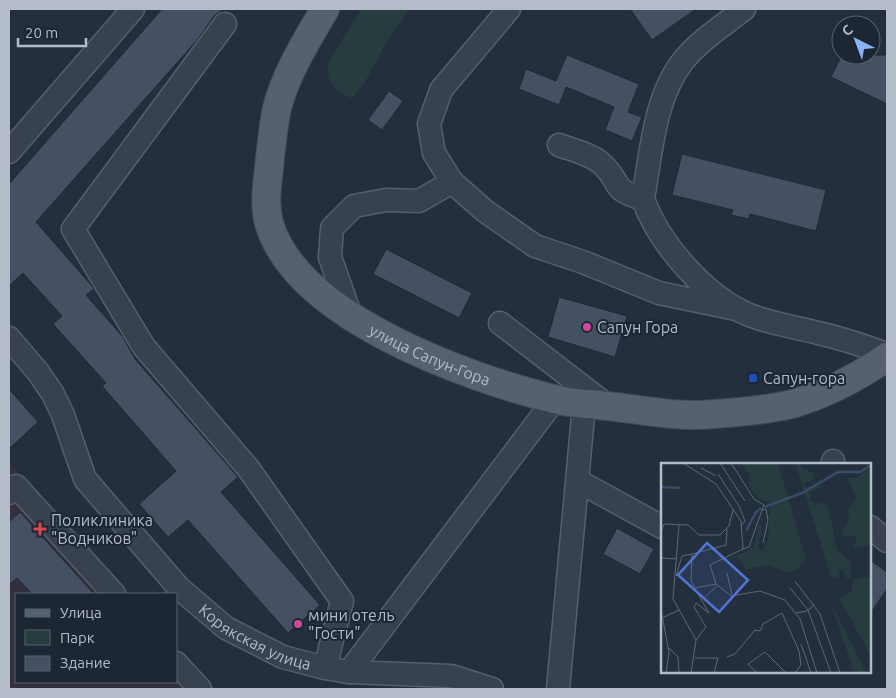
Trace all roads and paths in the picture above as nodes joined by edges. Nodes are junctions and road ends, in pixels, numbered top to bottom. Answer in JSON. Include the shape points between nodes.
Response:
{"nodes":[{"id":1,"x":133,"y":9,"type":"edge"},
{"id":2,"x":325,"y":9,"type":"edge"},
{"id":3,"x":509,"y":9,"type":"edge"},
{"id":4,"x":744,"y":9,"type":"edge"},
{"id":5,"x":225,"y":24,"type":"dead end"},
{"id":6,"x":559,"y":145,"type":"dead end"},
{"id":7,"x":9,"y":152,"type":"edge"},
{"id":8,"x":452,"y":182,"type":"junction"},
{"id":9,"x":643,"y":199,"type":"junction"},
{"id":10,"x":736,"y":309,"type":"junction"},
{"id":11,"x":350,"y":314,"type":"junction"},
{"id":12,"x":500,"y":323,"type":"dead end"},
{"id":13,"x":9,"y":338,"type":"edge"},
{"id":14,"x":887,"y":356,"type":"edge"},
{"id":15,"x":555,"y":399,"type":"junction"},
{"id":16,"x":596,"y":406,"type":"junction"},
{"id":17,"x":578,"y":481,"type":"junction"},
{"id":18,"x":11,"y":485,"type":"edge"},
{"id":19,"x":661,"y":526,"type":"edge"},
{"id":20,"x":871,"y":528,"type":"edge"},
{"id":21,"x":887,"y":541,"type":"edge"},
{"id":22,"x":113,"y":593,"type":"edge"},
{"id":23,"x":178,"y":665,"type":"edge"},
{"id":24,"x":325,"y":668,"type":"junction"},
{"id":25,"x":349,"y":672,"type":"junction"},
{"id":26,"x":200,"y":689,"type":"edge"},
{"id":27,"x":492,"y":689,"type":"edge"},
{"id":28,"x":558,"y":689,"type":"edge"}],
"edges":[{"from":1,"to":7,"type":"street"},
{"from":2,"to":11,"type":"main road","name":"улица Сапун-Гора","via":[[294,63],[277,108],[266,206],[277,241],[292,263],[332,304]]},
{"from":3,"to":8,"type":"street","via":[[441,90],[429,124],[434,154]]},
{"from":4,"to":9,"type":"street","via":[[691,52],[669,83],[658,120]]},
{"from":5,"to":24,"type":"street","via":[[72,229],[144,347],[248,468],[342,602]]},
{"from":6,"to":9,"type":"street","via":[[598,161],[619,189]]},
{"from":8,"to":10,"type":"street","via":[[485,211],[535,246],[659,293]]},
{"from":8,"to":11,"type":"street","via":[[419,201],[386,200],[354,206],[332,228],[330,257]]},
{"from":9,"to":10,"type":"street","via":[[654,225],[683,262],[707,287]]},
{"from":10,"to":14,"type":"street","via":[[764,320],[851,341]]},
{"from":11,"to":15,"type":"main road","name":"улица Сапун-Гора","via":[[417,353]]},
{"from":12,"to":16,"type":"street"},
{"from":13,"to":24,"type":"street","name":"Корякская улица","via":[[53,394],[85,479],[179,588],[226,628],[283,657]]},
{"from":14,"to":16,"type":"main road","name":"улица Сапун-Гора","via":[[858,377],[792,404],[683,416]]},
{"from":15,"to":16,"type":"main road","name":"улица Сапун-Гора"},
{"from":15,"to":25,"type":"street"},
{"from":16,"to":17,"type":"street"},
{"from":17,"to":19,"type":"street"},
{"from":17,"to":28,"type":"street"},
{"from":18,"to":22,"type":"street"},
{"from":20,"to":21,"type":"street"},
{"from":23,"to":26,"type":"street"},
{"from":24,"to":25,"type":"street","name":"Корякская улица"},
{"from":25,"to":27,"type":"street","name":"Корякская улица","via":[[451,676]]}]}
